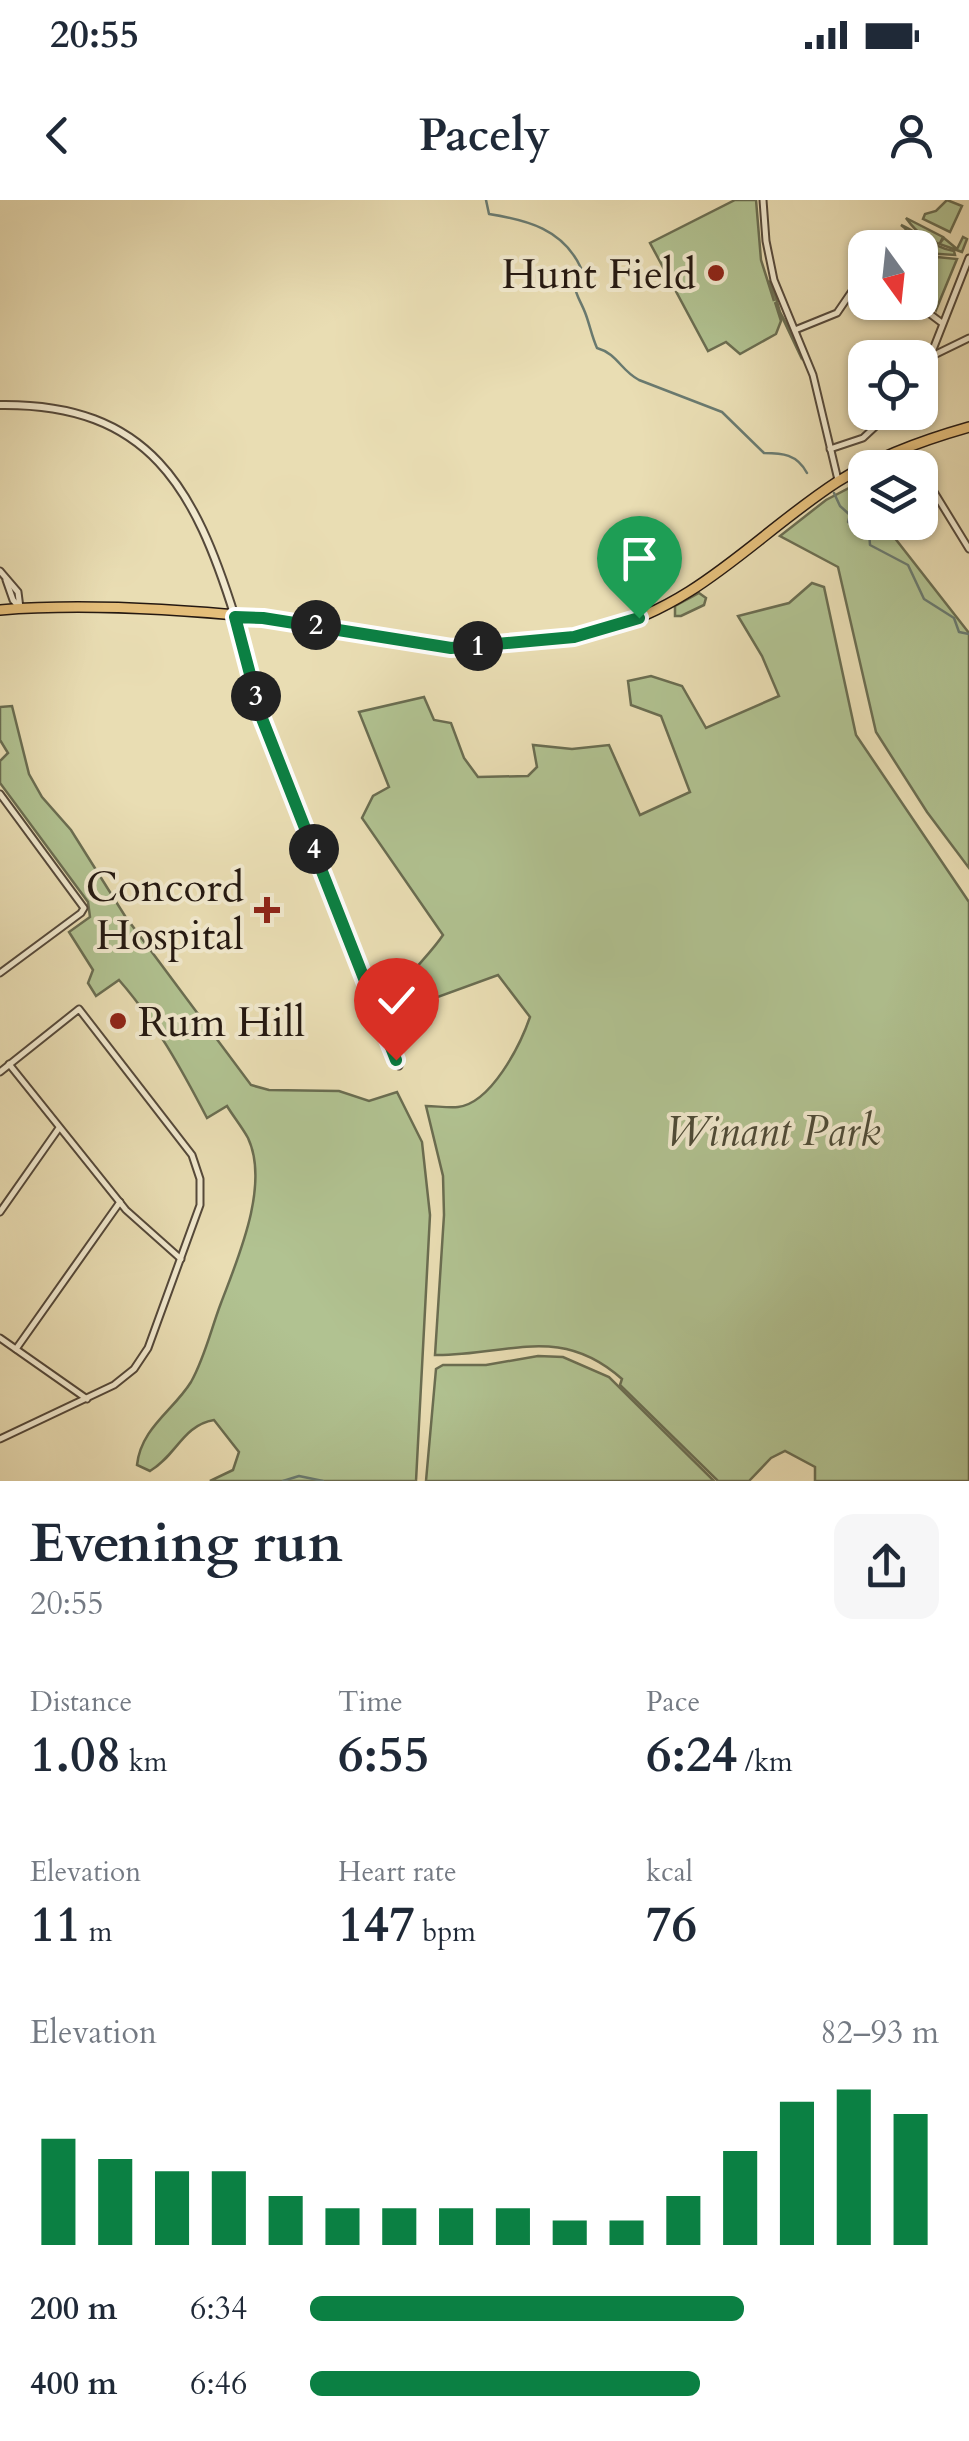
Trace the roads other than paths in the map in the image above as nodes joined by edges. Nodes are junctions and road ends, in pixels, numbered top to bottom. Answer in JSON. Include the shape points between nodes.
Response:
{"nodes":[{"id":1,"x":763,"y":200,"type":"edge"},
{"id":2,"x":969,"y":258,"type":"edge"},
{"id":3,"x":848,"y":297,"type":"edge"},
{"id":4,"x":938,"y":320,"type":"edge"},
{"id":5,"x":942,"y":323,"type":"junction"},
{"id":6,"x":795,"y":330,"type":"junction"},
{"id":7,"x":969,"y":338,"type":"edge"},
{"id":8,"x":936,"y":340,"type":"edge"},
{"id":9,"x":938,"y":353,"type":"edge"},
{"id":10,"x":0,"y":406,"type":"edge"},
{"id":11,"x":969,"y":426,"type":"edge"},
{"id":12,"x":871,"y":430,"type":"edge"},
{"id":13,"x":908,"y":446,"type":"junction"},
{"id":14,"x":830,"y":449,"type":"junction"},
{"id":15,"x":910,"y":450,"type":"edge"},
{"id":16,"x":838,"y":481,"type":"junction"},
{"id":17,"x":938,"y":498,"type":"edge"},
{"id":18,"x":969,"y":550,"type":"edge"},
{"id":19,"x":0,"y":571,"type":"edge"},
{"id":20,"x":20,"y":608,"type":"junction"},
{"id":21,"x":0,"y":610,"type":"edge"},
{"id":22,"x":235,"y":617,"type":"junction"},
{"id":23,"x":0,"y":794,"type":"edge"},
{"id":24,"x":0,"y":973,"type":"edge"},
{"id":25,"x":9,"y":1064,"type":"junction"},
{"id":26,"x":399,"y":1066,"type":"dead end"},
{"id":27,"x":0,"y":1072,"type":"edge"},
{"id":28,"x":59,"y":1128,"type":"junction"},
{"id":29,"x":120,"y":1202,"type":"junction"},
{"id":30,"x":0,"y":1212,"type":"edge"},
{"id":31,"x":181,"y":1259,"type":"junction"},
{"id":32,"x":0,"y":1338,"type":"edge"},
{"id":33,"x":16,"y":1349,"type":"junction"},
{"id":34,"x":87,"y":1399,"type":"junction"},
{"id":35,"x":0,"y":1440,"type":"edge"}],
"edges":[{"from":1,"to":6,"type":"street","via":[[774,280]]},
{"from":2,"to":5,"type":"street"},
{"from":3,"to":6,"type":"street","via":[[837,313]]},
{"from":4,"to":5,"type":"street"},
{"from":5,"to":8,"type":"street"},
{"from":6,"to":14,"type":"street"},
{"from":7,"to":9,"type":"street"},
{"from":10,"to":22,"type":"street","via":[[67,410],[132,438],[195,511]]},
{"from":11,"to":13,"type":"main road"},
{"from":12,"to":14,"type":"street"},
{"from":13,"to":15,"type":"street"},
{"from":13,"to":16,"type":"main road"},
{"from":14,"to":16,"type":"street"},
{"from":16,"to":22,"type":"main road","via":[[690,593],[588,634],[451,648]]},
{"from":17,"to":18,"type":"street"},
{"from":19,"to":20,"type":"street"},
{"from":20,"to":21,"type":"main road"},
{"from":20,"to":22,"type":"main road"},
{"from":22,"to":26,"type":"street","via":[[261,716]]},
{"from":23,"to":24,"type":"street","via":[[84,908]]},
{"from":25,"to":27,"type":"street"},
{"from":25,"to":28,"type":"street"},
{"from":25,"to":31,"type":"street","via":[[79,1008],[197,1167],[200,1205]]},
{"from":28,"to":29,"type":"street"},
{"from":28,"to":30,"type":"street"},
{"from":29,"to":31,"type":"street"},
{"from":29,"to":33,"type":"street"},
{"from":31,"to":34,"type":"street","via":[[142,1360]]},
{"from":32,"to":33,"type":"street"},
{"from":33,"to":34,"type":"street"},
{"from":34,"to":35,"type":"street"}]}
